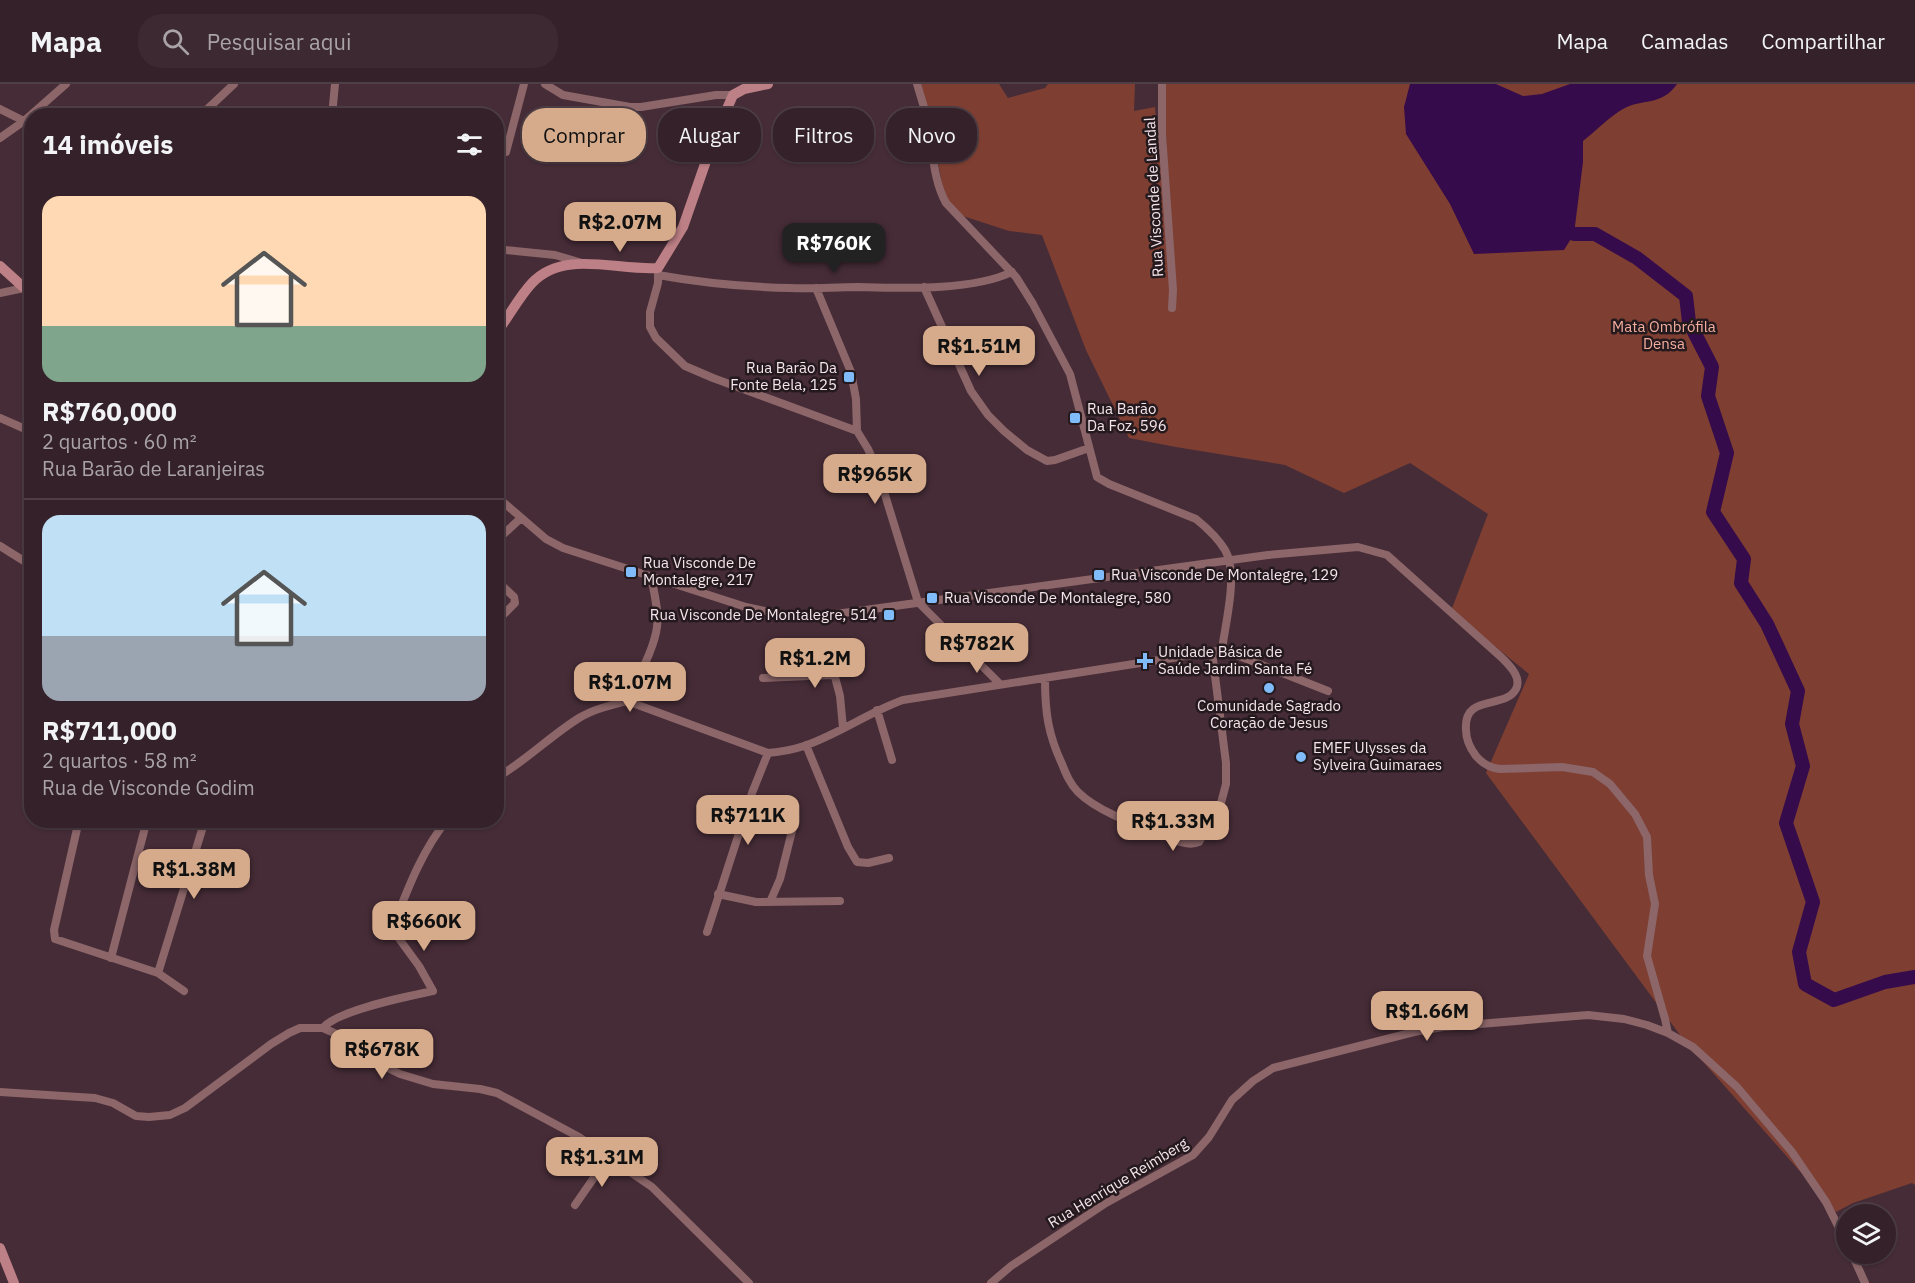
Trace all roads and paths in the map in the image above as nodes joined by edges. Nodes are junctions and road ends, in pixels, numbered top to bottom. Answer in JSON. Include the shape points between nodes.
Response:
{"nodes":[{"id":1,"x":66,"y":84,"type":"edge"},
{"id":2,"x":234,"y":84,"type":"edge"},
{"id":3,"x":335,"y":84,"type":"edge"},
{"id":4,"x":524,"y":84,"type":"edge"},
{"id":5,"x":545,"y":84,"type":"edge"},
{"id":6,"x":768,"y":84,"type":"edge"},
{"id":7,"x":917,"y":84,"type":"edge"},
{"id":8,"x":1162,"y":84,"type":"edge"},
{"id":9,"x":733,"y":95,"type":"junction"},
{"id":10,"x":39,"y":108,"type":"edge"},
{"id":11,"x":208,"y":108,"type":"edge"},
{"id":12,"x":333,"y":108,"type":"edge"},
{"id":13,"x":0,"y":109,"type":"edge"},
{"id":14,"x":24,"y":121,"type":"joint"},
{"id":15,"x":0,"y":138,"type":"edge"},
{"id":16,"x":506,"y":152,"type":"dead end"},
{"id":17,"x":504,"y":250,"type":"edge"},
{"id":18,"x":583,"y":263,"type":"junction"},
{"id":19,"x":0,"y":266,"type":"edge"},
{"id":20,"x":658,"y":272,"type":"junction"},
{"id":21,"x":1012,"y":273,"type":"junction"},
{"id":22,"x":924,"y":287,"type":"junction"},
{"id":23,"x":24,"y":288,"type":"edge"},
{"id":24,"x":816,"y":288,"type":"junction"},
{"id":25,"x":24,"y":292,"type":"edge"},
{"id":26,"x":0,"y":293,"type":"edge"},
{"id":27,"x":1172,"y":308,"type":"dead end"},
{"id":28,"x":504,"y":321,"type":"edge"},
{"id":29,"x":1,"y":422,"type":"edge"},
{"id":30,"x":24,"y":429,"type":"edge"},
{"id":31,"x":857,"y":431,"type":"junction"},
{"id":32,"x":1089,"y":448,"type":"junction"},
{"id":33,"x":504,"y":503,"type":"edge"},
{"id":34,"x":521,"y":518,"type":"junction"},
{"id":35,"x":504,"y":534,"type":"edge"},
{"id":36,"x":0,"y":546,"type":"edge"},
{"id":37,"x":24,"y":561,"type":"edge"},
{"id":38,"x":1230,"y":561,"type":"junction"},
{"id":39,"x":651,"y":576,"type":"junction"},
{"id":40,"x":504,"y":588,"type":"edge"},
{"id":41,"x":918,"y":602,"type":"junction"},
{"id":42,"x":504,"y":614,"type":"edge"},
{"id":43,"x":1222,"y":650,"type":"junction"},
{"id":44,"x":1212,"y":652,"type":"junction"},
{"id":45,"x":763,"y":678,"type":"dead end"},
{"id":46,"x":1045,"y":679,"type":"junction"},
{"id":47,"x":1000,"y":684,"type":"junction"},
{"id":48,"x":1328,"y":691,"type":"dead end"},
{"id":49,"x":627,"y":701,"type":"junction"},
{"id":50,"x":877,"y":710,"type":"junction"},
{"id":51,"x":843,"y":728,"type":"junction"},
{"id":52,"x":806,"y":745,"type":"junction"},
{"id":53,"x":768,"y":753,"type":"junction"},
{"id":54,"x":892,"y":760,"type":"dead end"},
{"id":55,"x":504,"y":773,"type":"edge"},
{"id":56,"x":793,"y":827,"type":"dead end"},
{"id":57,"x":77,"y":828,"type":"edge"},
{"id":58,"x":145,"y":828,"type":"edge"},
{"id":59,"x":203,"y":828,"type":"edge"},
{"id":60,"x":442,"y":828,"type":"edge"},
{"id":61,"x":889,"y":858,"type":"dead end"},
{"id":62,"x":718,"y":894,"type":"junction"},
{"id":63,"x":840,"y":901,"type":"dead end"},
{"id":64,"x":770,"y":902,"type":"junction"},
{"id":65,"x":707,"y":932,"type":"dead end"},
{"id":66,"x":111,"y":958,"type":"junction"},
{"id":67,"x":158,"y":973,"type":"junction"},
{"id":68,"x":184,"y":991,"type":"dead end"},
{"id":69,"x":323,"y":1028,"type":"junction"},
{"id":70,"x":1668,"y":1033,"type":"junction"},
{"id":71,"x":0,"y":1092,"type":"edge"},
{"id":72,"x":609,"y":1156,"type":"junction"},
{"id":73,"x":575,"y":1205,"type":"dead end"},
{"id":74,"x":1836,"y":1222,"type":"edge"},
{"id":75,"x":0,"y":1248,"type":"edge"},
{"id":76,"x":1856,"y":1264,"type":"edge"},
{"id":77,"x":14,"y":1283,"type":"edge"},
{"id":78,"x":749,"y":1283,"type":"edge"},
{"id":79,"x":991,"y":1283,"type":"edge"},
{"id":80,"x":1865,"y":1283,"type":"edge"}],
"edges":[{"from":1,"to":10,"type":"street"},
{"from":2,"to":11,"type":"street"},
{"from":3,"to":12,"type":"street"},
{"from":4,"to":16,"type":"street"},
{"from":5,"to":9,"type":"street","via":[[563,94],[630,107]]},
{"from":6,"to":9,"type":"main road"},
{"from":7,"to":21,"type":"street","via":[[943,197]]},
{"from":8,"to":27,"type":"street","name":"Rua Visconde de Landal"},
{"from":9,"to":20,"type":"main road","via":[[683,227]]},
{"from":13,"to":14,"type":"street"},
{"from":14,"to":15,"type":"street"},
{"from":17,"to":18,"type":"street","via":[[555,255]]},
{"from":18,"to":20,"type":"main road"},
{"from":18,"to":28,"type":"main road","via":[[538,276]]},
{"from":19,"to":23,"type":"main road"},
{"from":20,"to":24,"type":"street","via":[[700,282]]},
{"from":20,"to":31,"type":"street","via":[[650,327],[656,338],[686,366]]},
{"from":21,"to":22,"type":"street"},
{"from":21,"to":32,"type":"street","via":[[1066,366]]},
{"from":22,"to":24,"type":"street"},
{"from":22,"to":32,"type":"street","via":[[979,403],[1004,431],[1027,450],[1051,461]]},
{"from":24,"to":31,"type":"street","via":[[851,372]]},
{"from":25,"to":26,"type":"street"},
{"from":29,"to":30,"type":"street"},
{"from":31,"to":41,"type":"street","via":[[877,469]]},
{"from":32,"to":38,"type":"street","via":[[1097,477],[1196,519],[1218,540]]},
{"from":33,"to":34,"type":"street"},
{"from":34,"to":35,"type":"street"},
{"from":34,"to":39,"type":"street","via":[[552,543]]},
{"from":36,"to":37,"type":"street"},
{"from":38,"to":41,"type":"street"},
{"from":38,"to":43,"type":"street","via":[[1232,577]]},
{"from":38,"to":70,"type":"street","via":[[1347,547],[1379,551],[1502,657],[1513,670],[1516,689],[1468,715],[1466,738],[1483,762],[1494,768],[1562,767],[1593,772],[1610,784],[1635,814],[1647,837],[1655,904],[1647,956]]},
{"from":39,"to":41,"type":"street","via":[[746,606],[797,617]]},
{"from":39,"to":49,"type":"street","via":[[657,628]]},
{"from":40,"to":42,"type":"street","via":[[515,603]]},
{"from":41,"to":47,"type":"street"},
{"from":43,"to":44,"type":"street"},
{"from":43,"to":48,"type":"street"},
{"from":44,"to":46,"type":"street"},
{"from":44,"to":46,"type":"street","via":[[1226,784],[1215,816],[1195,844],[1122,818],[1077,790],[1049,732]]},
{"from":45,"to":51,"type":"street","via":[[832,675],[840,696]]},
{"from":46,"to":47,"type":"street"},
{"from":47,"to":50,"type":"street","via":[[903,700]]},
{"from":49,"to":53,"type":"street"},
{"from":49,"to":55,"type":"street","via":[[581,717]]},
{"from":50,"to":51,"type":"street"},
{"from":50,"to":54,"type":"street"},
{"from":51,"to":52,"type":"street"},
{"from":52,"to":53,"type":"street"},
{"from":52,"to":61,"type":"street","via":[[853,858],[861,864]]},
{"from":53,"to":62,"type":"street"},
{"from":56,"to":64,"type":"street"},
{"from":57,"to":66,"type":"street","via":[[55,939]]},
{"from":58,"to":66,"type":"street"},
{"from":59,"to":67,"type":"street"},
{"from":60,"to":69,"type":"street","via":[[418,866],[392,929],[433,991],[350,1012]]},
{"from":62,"to":64,"type":"street"},
{"from":62,"to":65,"type":"street"},
{"from":63,"to":64,"type":"street"},
{"from":66,"to":67,"type":"street"},
{"from":67,"to":68,"type":"street"},
{"from":69,"to":71,"type":"street","via":[[300,1028],[289,1033],[185,1108],[164,1116],[136,1116],[95,1098]]},
{"from":69,"to":72,"type":"street","via":[[352,1041],[400,1074],[434,1084],[497,1093]]},
{"from":70,"to":74,"type":"street","name":"Rua Henrique Reimberg","via":[[1705,1056],[1750,1102],[1792,1152]]},
{"from":70,"to":79,"type":"street","name":"Rua Henrique Reimberg","via":[[1624,1019],[1588,1015],[1460,1025],[1413,1032],[1274,1068],[1232,1100],[1193,1155],[1106,1203]]},
{"from":72,"to":73,"type":"street"},
{"from":72,"to":78,"type":"street","via":[[652,1187]]},
{"from":75,"to":77,"type":"main road"},
{"from":76,"to":80,"type":"street"}]}
